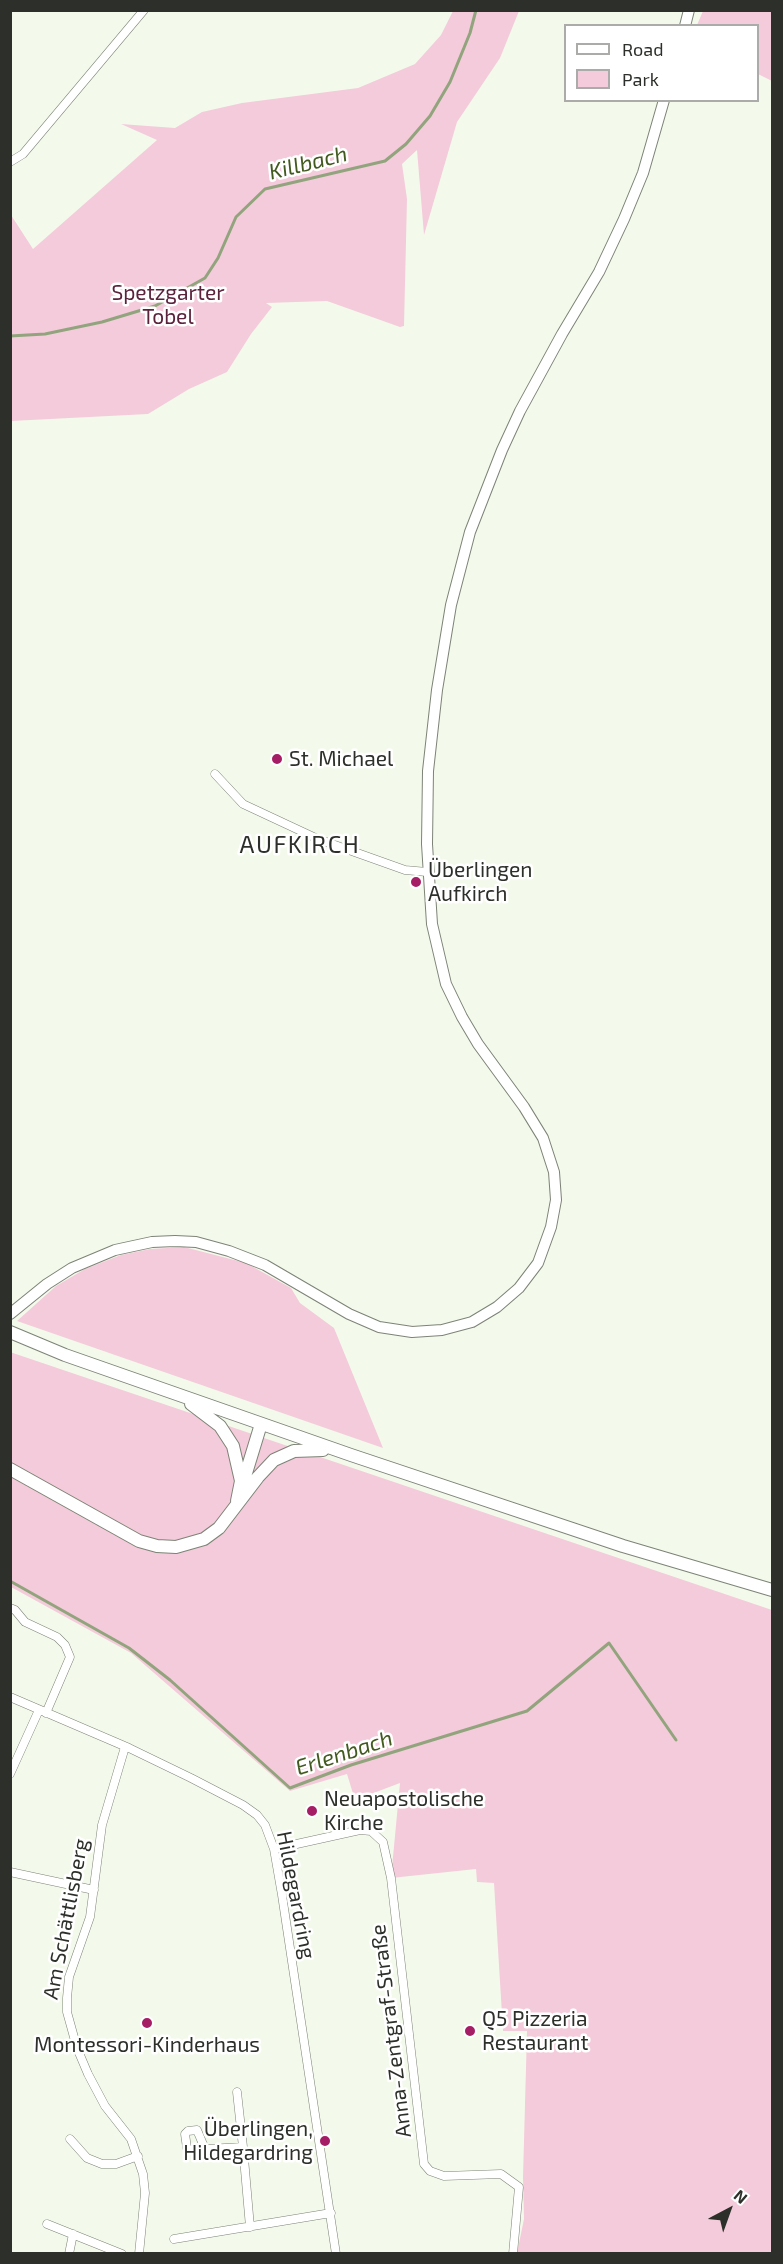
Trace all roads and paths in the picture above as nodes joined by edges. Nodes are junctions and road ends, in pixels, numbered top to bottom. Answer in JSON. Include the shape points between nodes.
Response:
{"nodes":[{"id":1,"x":144,"y":10,"type":"edge"},
{"id":2,"x":663,"y":102,"type":"edge"},
{"id":3,"x":10,"y":162,"type":"edge"},
{"id":4,"x":215,"y":774,"type":"dead end"},
{"id":5,"x":427,"y":872,"type":"junction"},
{"id":6,"x":14,"y":1311,"type":"edge"},
{"id":7,"x":10,"y":1332,"type":"edge"},
{"id":8,"x":176,"y":1393,"type":"junction"},
{"id":9,"x":265,"y":1425,"type":"junction"},
{"id":10,"x":351,"y":1455,"type":"junction"},
{"id":11,"x":10,"y":1469,"type":"edge"},
{"id":12,"x":243,"y":1492,"type":"junction"},
{"id":13,"x":772,"y":1590,"type":"edge"},
{"id":14,"x":10,"y":1608,"type":"edge"},
{"id":15,"x":10,"y":1697,"type":"edge"},
{"id":16,"x":42,"y":1712,"type":"junction"},
{"id":17,"x":125,"y":1747,"type":"junction"},
{"id":18,"x":10,"y":1774,"type":"edge"},
{"id":19,"x":274,"y":1849,"type":"junction"},
{"id":20,"x":10,"y":1872,"type":"edge"},
{"id":21,"x":94,"y":1890,"type":"junction"},
{"id":22,"x":237,"y":2092,"type":"dead end"},
{"id":23,"x":70,"y":2139,"type":"dead end"},
{"id":24,"x":243,"y":2147,"type":"junction"},
{"id":25,"x":205,"y":2149,"type":"dead end"},
{"id":26,"x":138,"y":2156,"type":"junction"},
{"id":27,"x":331,"y":2213,"type":"junction"},
{"id":28,"x":47,"y":2224,"type":"dead end"},
{"id":29,"x":250,"y":2227,"type":"junction"},
{"id":30,"x":73,"y":2235,"type":"junction"},
{"id":31,"x":174,"y":2239,"type":"dead end"},
{"id":32,"x":69,"y":2253,"type":"edge"},
{"id":33,"x":122,"y":2253,"type":"edge"},
{"id":34,"x":139,"y":2253,"type":"edge"},
{"id":35,"x":336,"y":2253,"type":"edge"},
{"id":36,"x":513,"y":2253,"type":"edge"}],
"edges":[{"from":1,"to":3,"type":"street","via":[[23,154]]},
{"from":2,"to":5,"type":"street","via":[[643,173],[624,219],[520,411],[470,532],[437,690],[428,771]]},
{"from":4,"to":5,"type":"street","via":[[243,804],[318,839],[405,870]]},
{"from":5,"to":6,"type":"street","via":[[432,924],[446,984],[478,1044],[543,1138],[554,1172],[556,1200],[551,1227],[538,1263],[519,1288],[472,1322],[412,1332],[379,1327],[349,1314],[266,1265],[238,1254],[196,1242],[175,1241],[140,1244],[88,1261],[47,1284]]},
{"from":7,"to":8,"type":"main road"},
{"from":8,"to":9,"type":"main road"},
{"from":8,"to":12,"type":"main road","via":[[212,1418],[228,1436],[239,1465]]},
{"from":9,"to":10,"type":"main road"},
{"from":9,"to":12,"type":"main road"},
{"from":10,"to":12,"type":"main road","via":[[317,1449],[294,1451],[266,1468]]},
{"from":10,"to":13,"type":"main road"},
{"from":11,"to":12,"type":"main road","via":[[139,1541],[157,1546],[185,1546],[204,1539],[219,1528]]},
{"from":14,"to":16,"type":"street","via":[[25,1622],[57,1636],[70,1657]]},
{"from":15,"to":16,"type":"street","name":"Hildegardring"},
{"from":16,"to":17,"type":"street","name":"Hildegardring"},
{"from":16,"to":18,"type":"street"},
{"from":17,"to":19,"type":"street","name":"Hildegardring","via":[[243,1805],[265,1826]]},
{"from":17,"to":21,"type":"street","name":"Am Schättlisberg","via":[[102,1826]]},
{"from":19,"to":27,"type":"street","name":"Hildegardring"},
{"from":19,"to":36,"type":"street","name":"Anna-Zentgraf-Straße","via":[[360,1830],[371,1831],[383,1842],[424,2164],[444,2176],[501,2174],[519,2187]]},
{"from":20,"to":21,"type":"street"},
{"from":21,"to":26,"type":"street","name":"Am Schättlisberg","via":[[86,1930],[69,1977],[67,2012],[88,2074]]},
{"from":22,"to":24,"type":"street"},
{"from":23,"to":26,"type":"street","via":[[87,2158],[102,2164],[116,2164]]},
{"from":24,"to":25,"type":"street"},
{"from":24,"to":29,"type":"street"},
{"from":26,"to":34,"type":"street","name":"Am Schättlisberg","via":[[145,2193]]},
{"from":27,"to":29,"type":"street"},
{"from":27,"to":35,"type":"street","name":"Hildegardring"},
{"from":28,"to":30,"type":"street"},
{"from":29,"to":31,"type":"street"},
{"from":30,"to":32,"type":"street"},
{"from":30,"to":33,"type":"street"}]}
